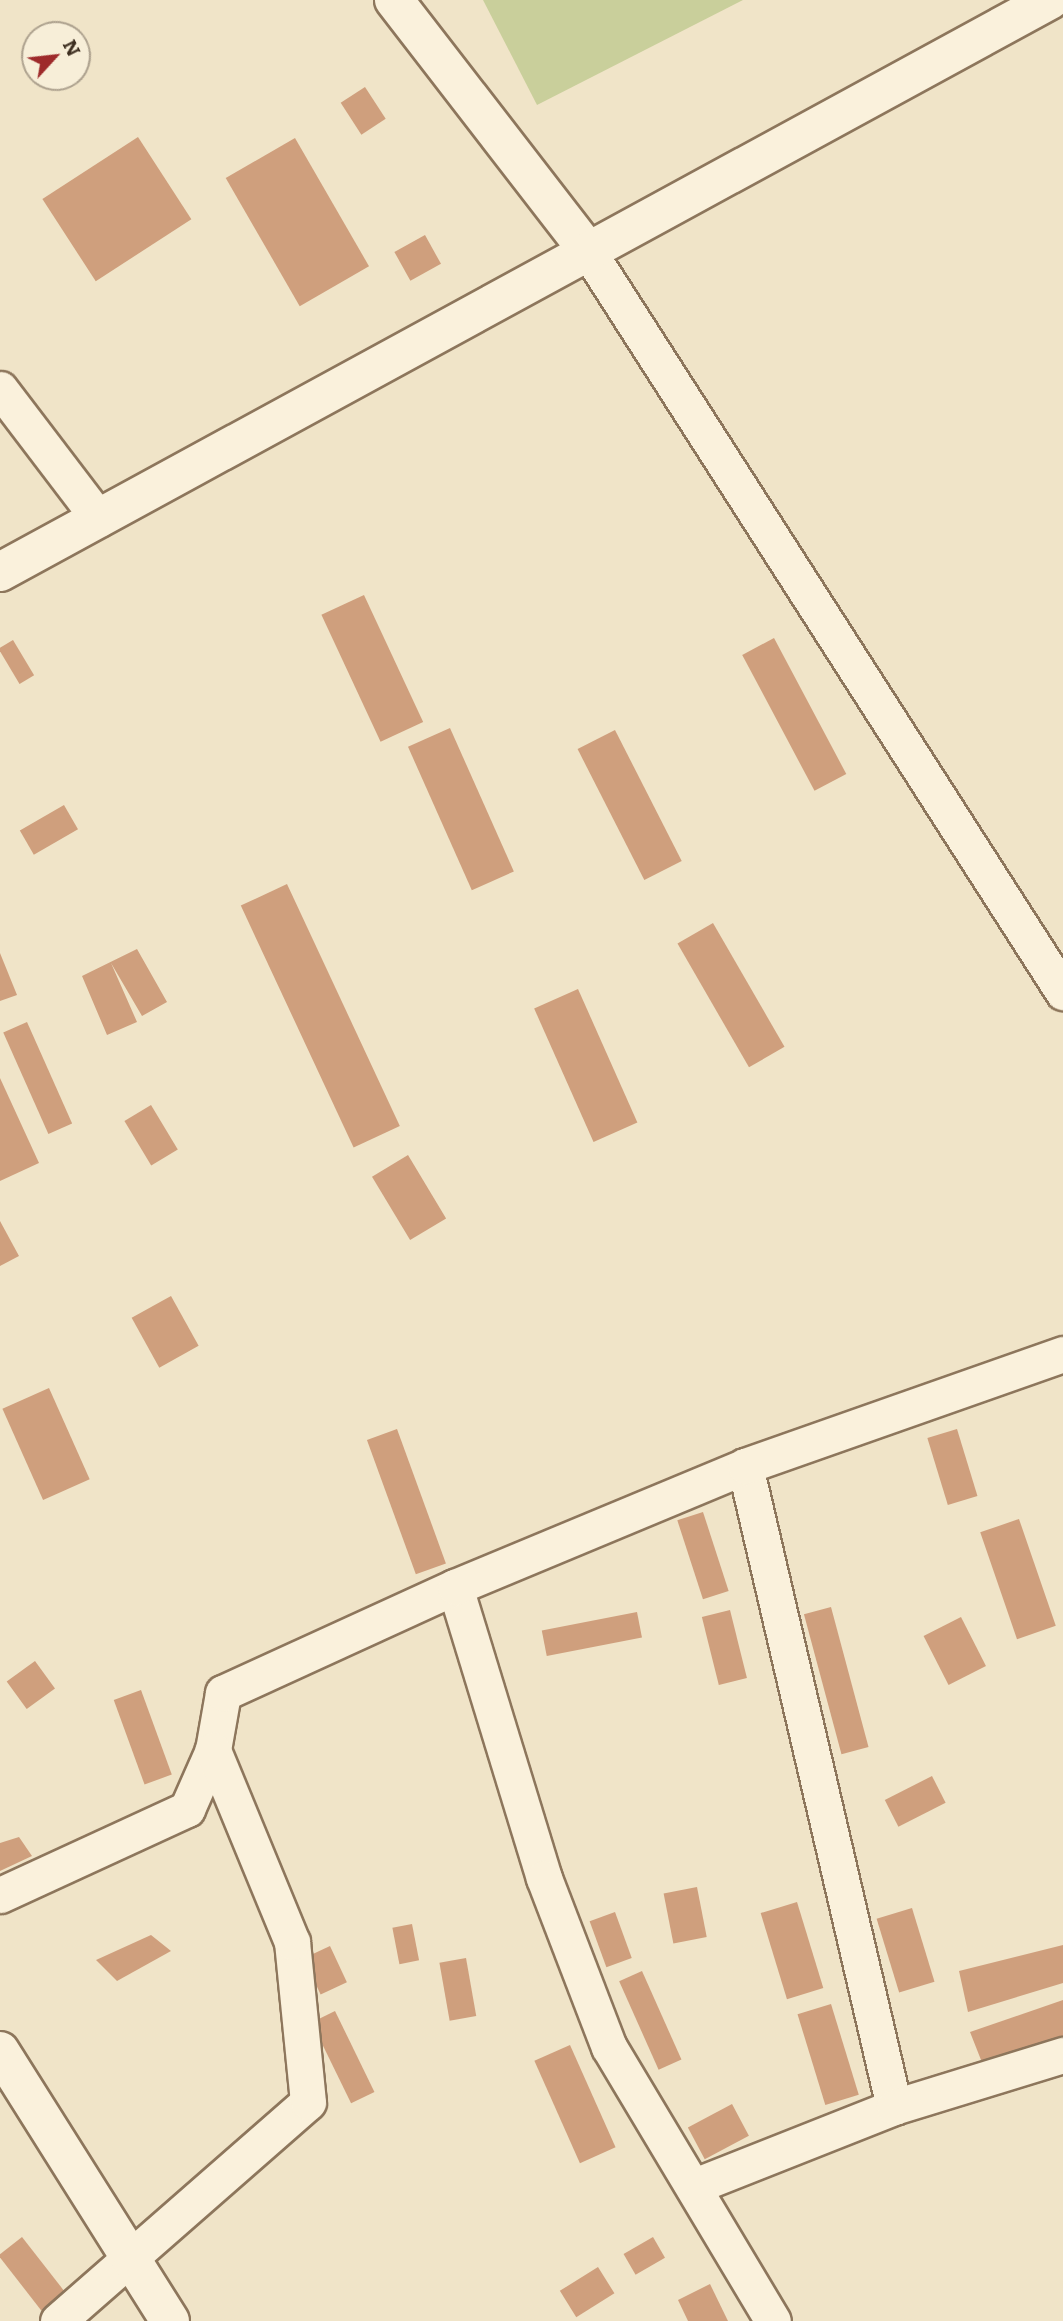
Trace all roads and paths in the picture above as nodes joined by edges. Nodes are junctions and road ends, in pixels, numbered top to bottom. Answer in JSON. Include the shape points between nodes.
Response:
{"nodes":[{"id":1,"x":394,"y":0,"type":"edge"},
{"id":2,"x":1050,"y":0,"type":"edge"},
{"id":3,"x":590,"y":254,"type":"junction"},
{"id":4,"x":0,"y":389,"type":"edge"},
{"id":5,"x":99,"y":519,"type":"junction"},
{"id":6,"x":0,"y":572,"type":"edge"},
{"id":7,"x":1063,"y":992,"type":"edge"},
{"id":8,"x":1063,"y":1354,"type":"edge"},
{"id":9,"x":745,"y":1466,"type":"junction"},
{"id":10,"x":455,"y":1587,"type":"junction"},
{"id":11,"x":213,"y":1750,"type":"junction"},
{"id":12,"x":0,"y":1895,"type":"edge"},
{"id":13,"x":0,"y":2051,"type":"edge"},
{"id":14,"x":1060,"y":2062,"type":"edge"},
{"id":15,"x":894,"y":2107,"type":"junction"},
{"id":16,"x":697,"y":2185,"type":"junction"},
{"id":17,"x":128,"y":2254,"type":"junction"},
{"id":18,"x":58,"y":2321,"type":"edge"},
{"id":19,"x":170,"y":2321,"type":"edge"},
{"id":20,"x":773,"y":2321,"type":"edge"}],
"edges":[{"from":1,"to":3,"type":"street"},
{"from":2,"to":3,"type":"street"},
{"from":3,"to":5,"type":"street"},
{"from":3,"to":7,"type":"street"},
{"from":4,"to":5,"type":"street"},
{"from":5,"to":6,"type":"street"},
{"from":8,"to":9,"type":"street"},
{"from":9,"to":10,"type":"street"},
{"from":9,"to":15,"type":"street"},
{"from":10,"to":11,"type":"street","via":[[223,1693]]},
{"from":10,"to":16,"type":"street","via":[[544,1878],[610,2047]]},
{"from":11,"to":12,"type":"street","via":[[187,1809]]},
{"from":11,"to":17,"type":"street","via":[[292,1942],[308,2102]]},
{"from":13,"to":17,"type":"street"},
{"from":14,"to":15,"type":"street"},
{"from":15,"to":16,"type":"street"},
{"from":16,"to":20,"type":"street"},
{"from":17,"to":18,"type":"street"},
{"from":17,"to":19,"type":"street"}]}
